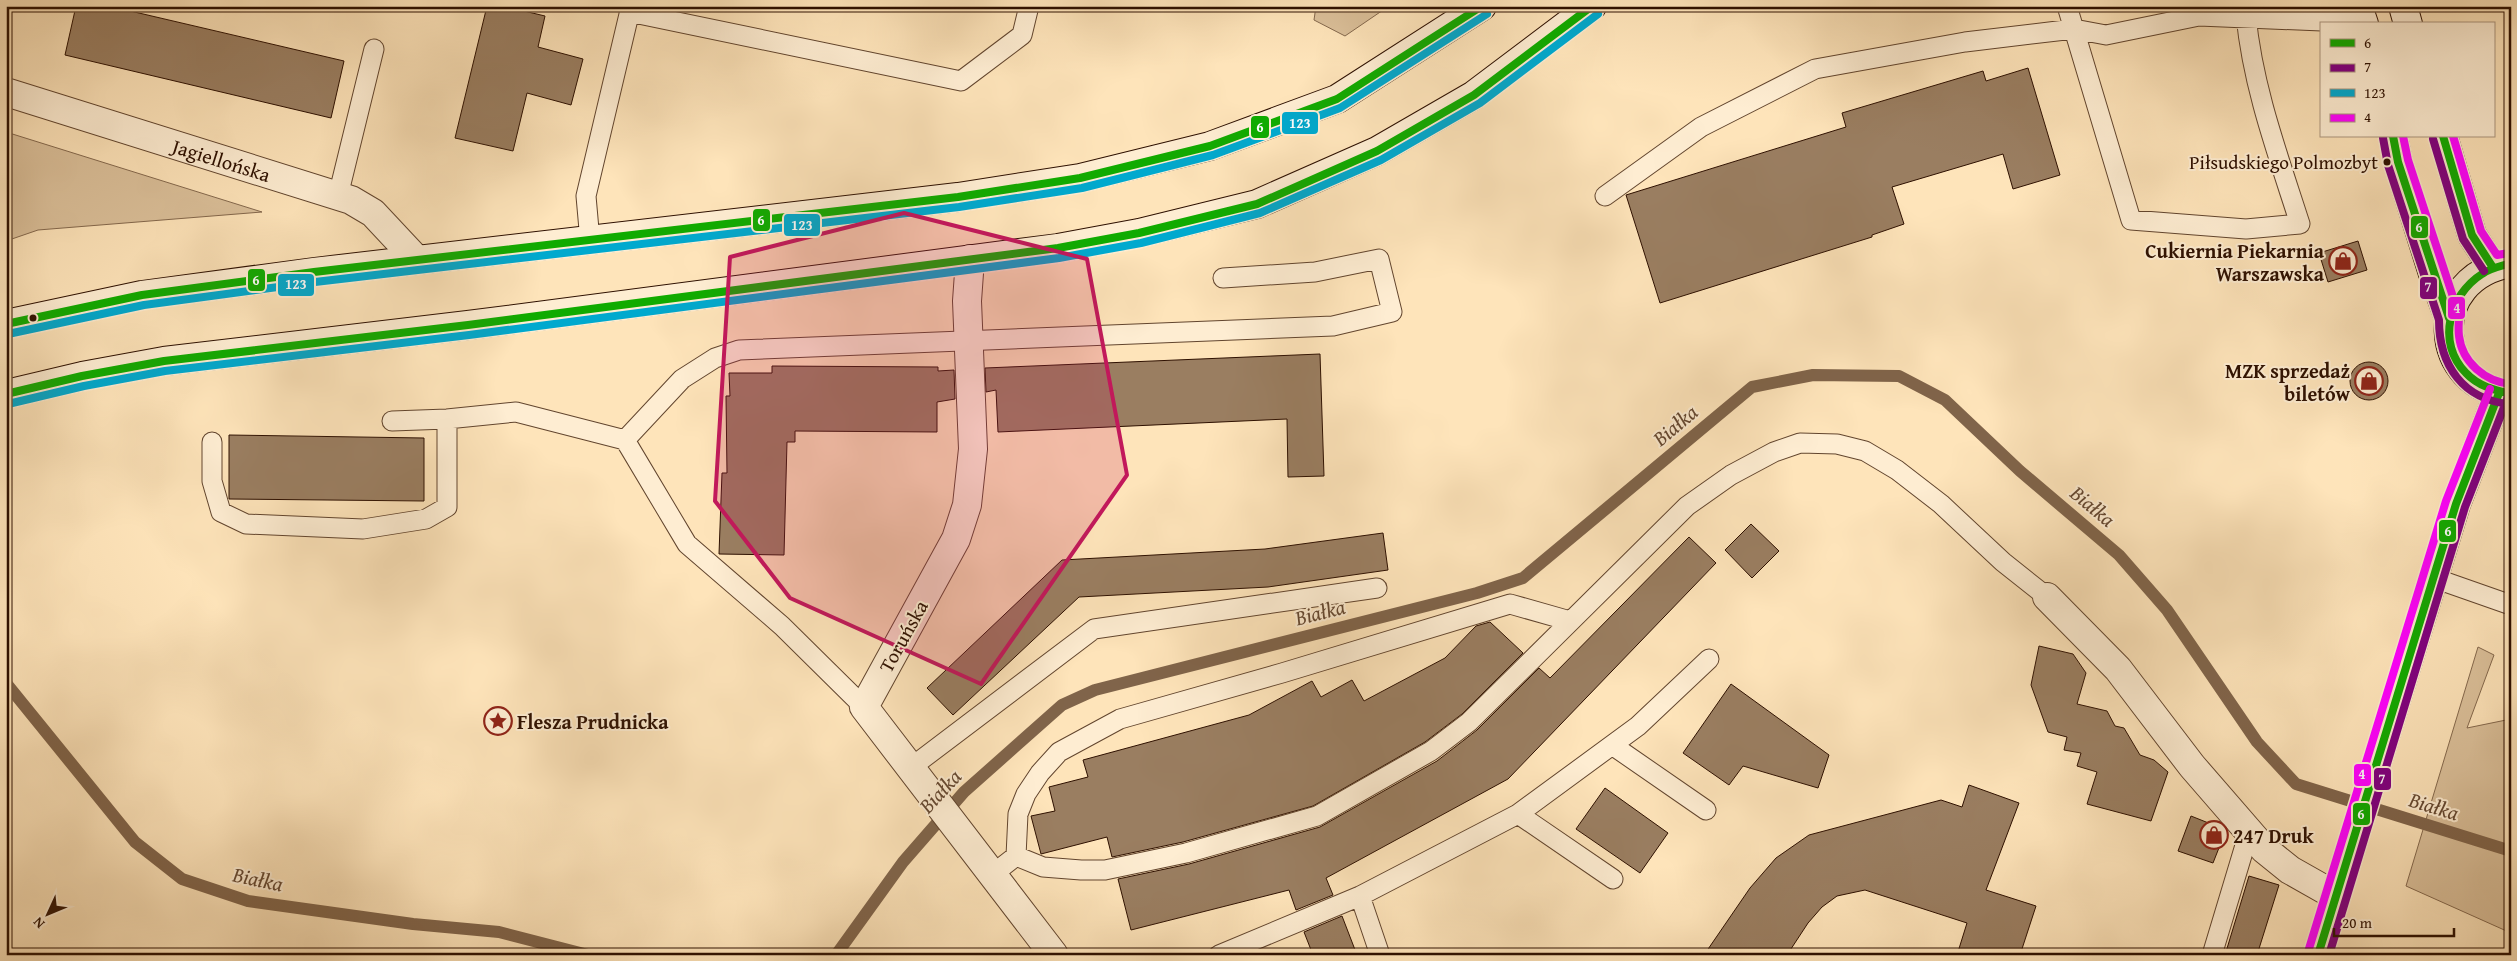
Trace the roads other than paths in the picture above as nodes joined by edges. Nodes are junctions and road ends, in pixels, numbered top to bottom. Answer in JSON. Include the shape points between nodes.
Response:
{"nodes":[{"id":1,"x":1029,"y":6,"type":"edge"},
{"id":2,"x":1482,"y":6,"type":"edge"},
{"id":3,"x":1592,"y":6,"type":"edge"},
{"id":4,"x":2067,"y":6,"type":"edge"},
{"id":5,"x":2403,"y":6,"type":"edge"},
{"id":6,"x":630,"y":9,"type":"edge"},
{"id":7,"x":2246,"y":16,"type":"junction"},
{"id":8,"x":2361,"y":16,"type":"edge"},
{"id":9,"x":2407,"y":22,"type":"edge"},
{"id":10,"x":2074,"y":29,"type":"junction"},
{"id":11,"x":374,"y":48,"type":"dead end"},
{"id":12,"x":6,"y":92,"type":"edge"},
{"id":13,"x":2393,"y":138,"type":"edge"},
{"id":14,"x":2444,"y":138,"type":"edge"},
{"id":15,"x":338,"y":196,"type":"junction"},
{"id":16,"x":1605,"y":196,"type":"dead end"},
{"id":17,"x":590,"y":240,"type":"junction"},
{"id":18,"x":970,"y":259,"type":"junction"},
{"id":19,"x":417,"y":260,"type":"junction"},
{"id":20,"x":2502,"y":264,"type":"edge"},
{"id":21,"x":1223,"y":278,"type":"dead end"},
{"id":22,"x":2449,"y":318,"type":"junction"},
{"id":23,"x":6,"y":324,"type":"edge"},
{"id":24,"x":968,"y":340,"type":"junction"},
{"id":25,"x":2505,"y":393,"type":"edge"},
{"id":26,"x":6,"y":394,"type":"edge"},
{"id":27,"x":447,"y":419,"type":"junction"},
{"id":28,"x":392,"y":421,"type":"dead end"},
{"id":29,"x":625,"y":440,"type":"junction"},
{"id":30,"x":212,"y":442,"type":"dead end"},
{"id":31,"x":2434,"y":578,"type":"junction"},
{"id":32,"x":1377,"y":588,"type":"dead end"},
{"id":33,"x":2047,"y":597,"type":"joint"},
{"id":34,"x":2511,"y":605,"type":"edge"},
{"id":35,"x":1570,"y":621,"type":"junction"},
{"id":36,"x":1709,"y":658,"type":"dead end"},
{"id":37,"x":864,"y":707,"type":"junction"},
{"id":38,"x":1612,"y":745,"type":"junction"},
{"id":39,"x":915,"y":776,"type":"junction"},
{"id":40,"x":1706,"y":810,"type":"dead end"},
{"id":41,"x":1518,"y":814,"type":"junction"},
{"id":42,"x":2249,"y":832,"type":"junction"},
{"id":43,"x":1016,"y":856,"type":"junction"},
{"id":44,"x":993,"y":874,"type":"junction"},
{"id":45,"x":1613,"y":879,"type":"dead end"},
{"id":46,"x":2339,"y":884,"type":"junction"},
{"id":47,"x":1360,"y":896,"type":"junction"},
{"id":48,"x":1054,"y":955,"type":"edge"},
{"id":49,"x":1218,"y":955,"type":"edge"},
{"id":50,"x":1380,"y":955,"type":"edge"},
{"id":51,"x":2212,"y":955,"type":"edge"},
{"id":52,"x":2318,"y":955,"type":"edge"}],
"edges":[{"from":1,"to":6,"type":"lane","via":[[1022,35],[961,81]]},
{"from":2,"to":17,"type":"main road","via":[[1337,99],[1210,146],[1080,178],[958,197]]},
{"from":3,"to":18,"type":"main road","via":[[1474,95],[1377,151],[1257,204],[1139,233],[1058,248]]},
{"from":4,"to":10,"type":"lane"},
{"from":5,"to":9,"type":"main road"},
{"from":6,"to":17,"type":"lane","via":[[586,196]]},
{"from":7,"to":8,"type":"lane","via":[[2322,21]]},
{"from":7,"to":10,"type":"lane","via":[[2199,16],[2106,35]]},
{"from":7,"to":10,"type":"lane","via":[[2256,84],[2300,224],[2246,229],[2131,220]]},
{"from":10,"to":16,"type":"lane","via":[[1965,42],[1816,69],[1701,127]]},
{"from":11,"to":15,"type":"lane"},
{"from":12,"to":15,"type":"main road","name":"Jagiellońska"},
{"from":13,"to":22,"type":"main road","via":[[2398,162]]},
{"from":14,"to":20,"type":"main road","via":[[2472,235]]},
{"from":15,"to":19,"type":"main road","name":"Jagiellońska","via":[[373,214]]},
{"from":17,"to":19,"type":"main road"},
{"from":18,"to":24,"type":"main road","name":"Toruńska"},
{"from":18,"to":26,"type":"main road","via":[[164,361]]},
{"from":19,"to":23,"type":"main road","via":[[142,295]]},
{"from":20,"to":22,"type":"main road","via":[[2477,274],[2464,286],[2454,301]]},
{"from":21,"to":24,"type":"lane","via":[[1316,272],[1379,258],[1392,312],[1333,326]]},
{"from":22,"to":25,"type":"main road","via":[[2454,356],[2466,373],[2481,386]]},
{"from":24,"to":29,"type":"lane","via":[[739,350],[715,358],[682,379]]},
{"from":24,"to":37,"type":"main road","name":"Toruńska","via":[[973,449],[967,505],[956,539]]},
{"from":25,"to":31,"type":"main road","via":[[2456,504]]},
{"from":27,"to":28,"type":"lane"},
{"from":27,"to":29,"type":"lane","via":[[516,412]]},
{"from":27,"to":30,"type":"lane","via":[[447,507],[426,519],[363,529],[246,524],[221,512],[212,481]]},
{"from":29,"to":37,"type":"lane","via":[[688,544],[782,626]]},
{"from":31,"to":34,"type":"lane"},
{"from":31,"to":46,"type":"main road"},
{"from":32,"to":39,"type":"lane","via":[[1094,630]]},
{"from":33,"to":35,"type":"lane","via":[[1897,470],[1865,451],[1837,444],[1800,443],[1774,452],[1731,475],[1687,506]]},
{"from":33,"to":42,"type":"main road","via":[[2118,669],[2192,766]]},
{"from":35,"to":43,"type":"lane","via":[[1469,722],[1431,751],[1317,816],[1186,853],[1105,870],[1043,867]]},
{"from":35,"to":43,"type":"lane","via":[[1510,604],[1282,674],[1120,719],[1059,752],[1040,773],[1018,814]]},
{"from":36,"to":38,"type":"lane","via":[[1638,726]]},
{"from":37,"to":39,"type":"main road"},
{"from":38,"to":40,"type":"lane"},
{"from":38,"to":41,"type":"lane"},
{"from":39,"to":44,"type":"main road"},
{"from":41,"to":45,"type":"lane"},
{"from":41,"to":47,"type":"lane"},
{"from":42,"to":46,"type":"main road","via":[[2290,870]]},
{"from":42,"to":51,"type":"lane"},
{"from":43,"to":44,"type":"lane"},
{"from":44,"to":48,"type":"main road"},
{"from":46,"to":52,"type":"main road"},
{"from":47,"to":49,"type":"lane"},
{"from":47,"to":50,"type":"lane"}]}
